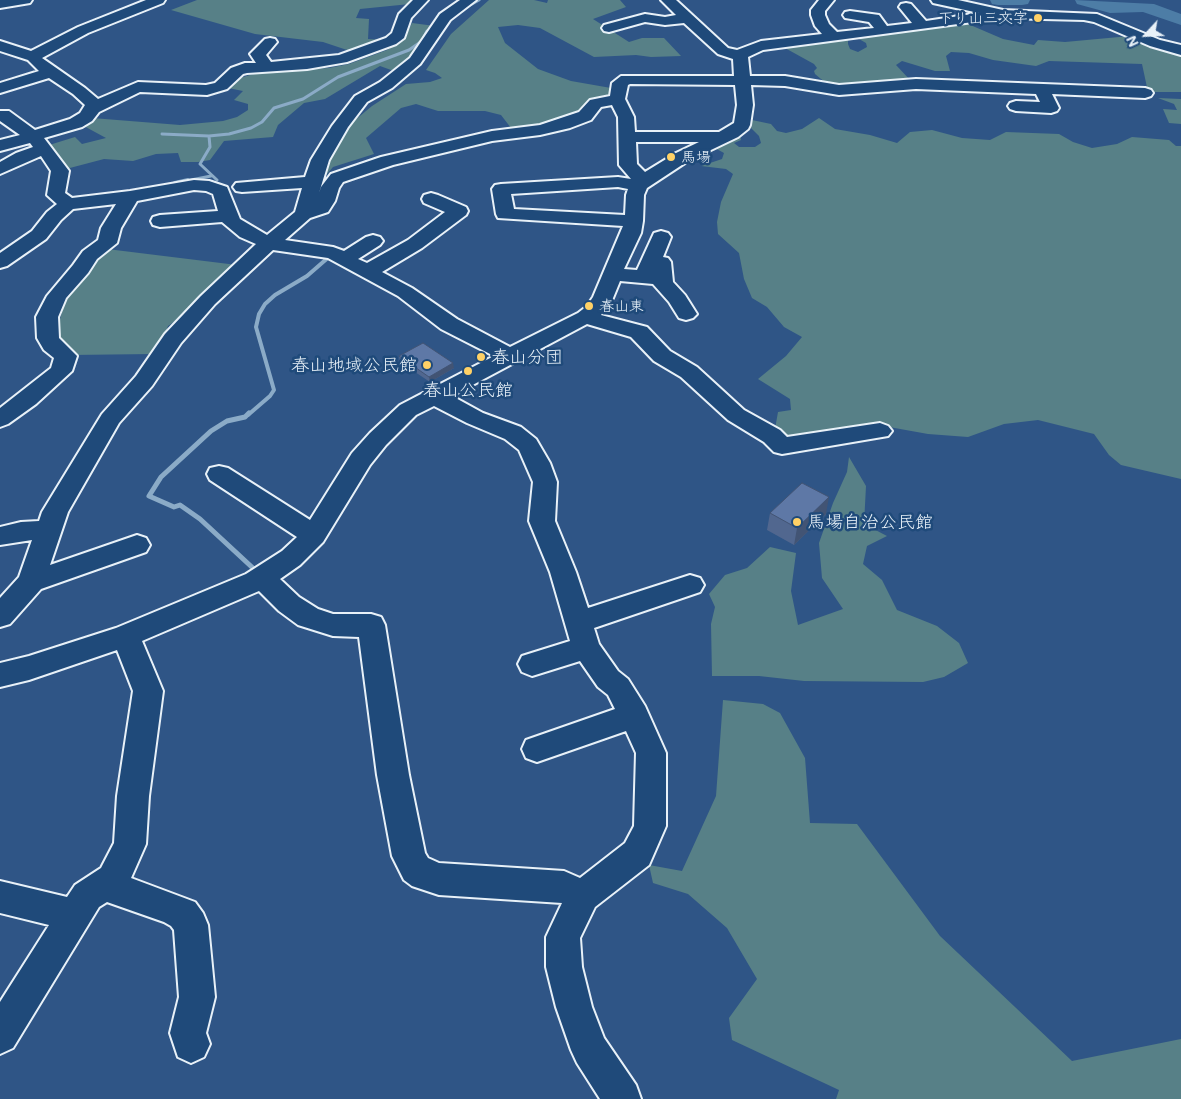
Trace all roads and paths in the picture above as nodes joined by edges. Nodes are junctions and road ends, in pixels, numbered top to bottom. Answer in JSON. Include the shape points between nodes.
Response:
{"nodes":[{"id":1,"x":25,"y":0,"type":"edge"},
{"id":2,"x":158,"y":0,"type":"edge"},
{"id":3,"x":421,"y":0,"type":"edge"},
{"id":4,"x":469,"y":0,"type":"edge"},
{"id":5,"x":827,"y":0,"type":"edge"},
{"id":6,"x":938,"y":0,"type":"edge"},
{"id":7,"x":670,"y":1,"type":"edge"},
{"id":8,"x":0,"y":4,"type":"edge"},
{"id":9,"x":906,"y":6,"type":"dead end"},
{"id":10,"x":1003,"y":14,"type":"junction"},
{"id":11,"x":850,"y":16,"type":"dead end"},
{"id":12,"x":644,"y":18,"type":"junction"},
{"id":13,"x":688,"y":18,"type":"junction"},
{"id":14,"x":879,"y":20,"type":"junction"},
{"id":15,"x":922,"y":26,"type":"junction"},
{"id":16,"x":609,"y":28,"type":"dead end"},
{"id":17,"x":833,"y":37,"type":"junction"},
{"id":18,"x":270,"y":42,"type":"dead end"},
{"id":19,"x":4,"y":49,"type":"edge"},
{"id":20,"x":1181,"y":50,"type":"edge"},
{"id":21,"x":740,"y":56,"type":"junction"},
{"id":22,"x":34,"y":57,"type":"junction"},
{"id":23,"x":266,"y":66,"type":"junction"},
{"id":24,"x":51,"y":72,"type":"junction"},
{"id":25,"x":741,"y":80,"type":"junction"},
{"id":26,"x":0,"y":88,"type":"edge"},
{"id":27,"x":1041,"y":88,"type":"junction"},
{"id":28,"x":1145,"y":93,"type":"dead end"},
{"id":29,"x":617,"y":99,"type":"junction"},
{"id":30,"x":1016,"y":106,"type":"dead end"},
{"id":31,"x":94,"y":109,"type":"junction"},
{"id":32,"x":3,"y":115,"type":"dead end"},
{"id":33,"x":465,"y":125,"type":"dead end"},
{"id":34,"x":492,"y":136,"type":"junction"},
{"id":35,"x":626,"y":137,"type":"junction"},
{"id":36,"x":722,"y":137,"type":"junction"},
{"id":37,"x":39,"y":143,"type":"junction"},
{"id":38,"x":0,"y":146,"type":"edge"},
{"id":39,"x":628,"y":165,"type":"junction"},
{"id":40,"x":602,"y":166,"type":"dead end"},
{"id":41,"x":0,"y":169,"type":"edge"},
{"id":42,"x":312,"y":182,"type":"junction"},
{"id":43,"x":641,"y":184,"type":"junction"},
{"id":44,"x":242,"y":187,"type":"dead end"},
{"id":45,"x":130,"y":197,"type":"junction"},
{"id":46,"x":431,"y":199,"type":"dead end"},
{"id":47,"x":68,"y":204,"type":"junction"},
{"id":48,"x":303,"y":215,"type":"junction"},
{"id":49,"x":229,"y":216,"type":"junction"},
{"id":50,"x":51,"y":221,"type":"junction"},
{"id":51,"x":160,"y":221,"type":"dead end"},
{"id":52,"x":634,"y":221,"type":"junction"},
{"id":53,"x":22,"y":226,"type":"dead end"},
{"id":54,"x":661,"y":237,"type":"dead end"},
{"id":55,"x":373,"y":241,"type":"dead end"},
{"id":56,"x":269,"y":243,"type":"junction"},
{"id":57,"x":344,"y":259,"type":"junction"},
{"id":58,"x":0,"y":262,"type":"edge"},
{"id":59,"x":367,"y":272,"type":"junction"},
{"id":60,"x":656,"y":272,"type":"junction"},
{"id":61,"x":612,"y":274,"type":"junction"},
{"id":62,"x":686,"y":314,"type":"dead end"},
{"id":63,"x":585,"y":317,"type":"junction"},
{"id":64,"x":510,"y":356,"type":"junction"},
{"id":65,"x":434,"y":396,"type":"junction"},
{"id":66,"x":0,"y":419,"type":"edge"},
{"id":67,"x":880,"y":431,"type":"dead end"},
{"id":68,"x":219,"y":474,"type":"dead end"},
{"id":69,"x":49,"y":530,"type":"junction"},
{"id":70,"x":0,"y":536,"type":"edge"},
{"id":71,"x":314,"y":536,"type":"junction"},
{"id":72,"x":137,"y":545,"type":"dead end"},
{"id":73,"x":262,"y":578,"type":"junction"},
{"id":74,"x":31,"y":582,"type":"junction"},
{"id":75,"x":690,"y":585,"type":"dead end"},
{"id":76,"x":0,"y":616,"type":"edge"},
{"id":77,"x":582,"y":635,"type":"junction"},
{"id":78,"x":126,"y":636,"type":"junction"},
{"id":79,"x":532,"y":664,"type":"dead end"},
{"id":80,"x":0,"y":674,"type":"edge"},
{"id":81,"x":634,"y":715,"type":"junction"},
{"id":82,"x":537,"y":750,"type":"dead end"},
{"id":83,"x":113,"y":879,"type":"junction"},
{"id":84,"x":583,"y":896,"type":"junction"},
{"id":85,"x":0,"y":897,"type":"edge"},
{"id":86,"x":76,"y":915,"type":"junction"},
{"id":87,"x":0,"y":1035,"type":"edge"},
{"id":88,"x":191,"y":1044,"type":"dead end"},
{"id":89,"x":622,"y":1099,"type":"edge"}],
"edges":[{"from":1,"to":8,"type":"street"},
{"from":2,"to":22,"type":"street","via":[[84,30]]},
{"from":3,"to":23,"type":"street","via":[[404,17],[399,35],[391,41],[324,62]]},
{"from":4,"to":42,"type":"street","via":[[445,17],[415,60],[386,85],[361,99],[340,126],[320,160]]},
{"from":5,"to":17,"type":"street","via":[[818,10],[818,15],[822,26]]},
{"from":6,"to":10,"type":"street"},
{"from":7,"to":12,"type":"street","via":[[632,7]]},
{"from":7,"to":13,"type":"street"},
{"from":9,"to":15,"type":"street"},
{"from":10,"to":15,"type":"street"},
{"from":10,"to":20,"type":"street","via":[[1097,18]]},
{"from":11,"to":14,"type":"street"},
{"from":12,"to":13,"type":"street","via":[[665,21]]},
{"from":12,"to":16,"type":"street"},
{"from":13,"to":21,"type":"street","via":[[724,51]]},
{"from":14,"to":15,"type":"street"},
{"from":14,"to":17,"type":"street"},
{"from":17,"to":21,"type":"street","via":[[761,46]]},
{"from":18,"to":23,"type":"street","via":[[258,54]]},
{"from":19,"to":22,"type":"street"},
{"from":21,"to":25,"type":"street"},
{"from":22,"to":24,"type":"street"},
{"from":23,"to":31,"type":"street","via":[[245,68],[221,86],[207,90],[138,87]]},
{"from":24,"to":26,"type":"street"},
{"from":24,"to":31,"type":"street","via":[[93,104]]},
{"from":25,"to":27,"type":"street","via":[[785,81],[839,90],[901,85]]},
{"from":25,"to":29,"type":"street","via":[[627,79],[620,83]]},
{"from":25,"to":36,"type":"street","via":[[745,105],[742,125]]},
{"from":27,"to":28,"type":"street"},
{"from":27,"to":30,"type":"street","via":[[1051,108]]},
{"from":29,"to":34,"type":"street","via":[[596,103],[579,120],[540,130]]},
{"from":29,"to":35,"type":"street","via":[[626,117]]},
{"from":31,"to":37,"type":"street","via":[[86,117]]},
{"from":32,"to":37,"type":"street"},
{"from":33,"to":34,"type":"street"},
{"from":34,"to":48,"type":"street","via":[[387,161],[337,178],[321,208]]},
{"from":35,"to":36,"type":"street"},
{"from":35,"to":39,"type":"street"},
{"from":36,"to":43,"type":"street","via":[[682,157]]},
{"from":37,"to":38,"type":"street"},
{"from":37,"to":41,"type":"street"},
{"from":37,"to":47,"type":"street","via":[[60,171],[56,195]]},
{"from":39,"to":40,"type":"street"},
{"from":39,"to":43,"type":"street"},
{"from":42,"to":44,"type":"street"},
{"from":42,"to":48,"type":"street"},
{"from":43,"to":52,"type":"street","via":[[635,195]]},
{"from":43,"to":52,"type":"street","via":[[618,182],[501,189],[505,214]]},
{"from":45,"to":47,"type":"street"},
{"from":45,"to":49,"type":"street","via":[[171,188],[209,186],[221,191]]},
{"from":45,"to":66,"type":"street","via":[[111,228],[107,243],[90,255],[57,296],[47,317],[48,338],[52,346],[66,356],[61,371]]},
{"from":46,"to":59,"type":"street","via":[[459,211],[415,244]]},
{"from":47,"to":50,"type":"street"},
{"from":48,"to":56,"type":"street"},
{"from":49,"to":51,"type":"street"},
{"from":49,"to":56,"type":"street","via":[[231,222],[247,233]]},
{"from":50,"to":53,"type":"street"},
{"from":50,"to":58,"type":"street","via":[[39,235]]},
{"from":52,"to":61,"type":"street"},
{"from":54,"to":60,"type":"street"},
{"from":55,"to":57,"type":"street"},
{"from":56,"to":57,"type":"street","via":[[333,252]]},
{"from":56,"to":69,"type":"street","via":[[188,322],[144,382],[110,419],[55,512]]},
{"from":57,"to":59,"type":"street"},
{"from":59,"to":64,"type":"street","via":[[406,292],[449,324]]},
{"from":60,"to":61,"type":"street"},
{"from":60,"to":62,"type":"street"},
{"from":61,"to":63,"type":"street","via":[[604,298]]},
{"from":63,"to":64,"type":"street"},
{"from":63,"to":67,"type":"street","via":[[640,332],[662,356],[689,372],[736,415],[772,436],[782,446]]},
{"from":64,"to":65,"type":"street"},
{"from":65,"to":71,"type":"street","via":[[408,410],[378,439],[348,478]]},
{"from":65,"to":77,"type":"street","via":[[475,418],[513,433],[528,445],[545,482],[542,521],[563,572]]},
{"from":68,"to":71,"type":"street"},
{"from":69,"to":70,"type":"street"},
{"from":69,"to":74,"type":"street"},
{"from":71,"to":73,"type":"street","via":[[291,558]]},
{"from":72,"to":74,"type":"street"},
{"from":73,"to":78,"type":"street"},
{"from":73,"to":84,"type":"street","via":[[308,617],[333,625],[372,624],[393,775],[409,856],[416,869],[439,879],[557,886]]},
{"from":74,"to":76,"type":"street"},
{"from":75,"to":77,"type":"street"},
{"from":77,"to":79,"type":"street"},
{"from":77,"to":81,"type":"street"},
{"from":78,"to":80,"type":"street","via":[[29,668]]},
{"from":78,"to":83,"type":"street","via":[[148,691],[133,796],[130,844]]},
{"from":81,"to":82,"type":"street"},
{"from":81,"to":84,"type":"street","via":[[651,753],[650,826],[637,854]]},
{"from":83,"to":86,"type":"street","via":[[88,896]]},
{"from":83,"to":88,"type":"street","via":[[120,892],[183,914],[191,925],[197,997],[188,1033]]},
{"from":84,"to":89,"type":"street","via":[[563,937],[564,967],[590,1050]]},
{"from":85,"to":86,"type":"street"},
{"from":86,"to":87,"type":"street"}]}
